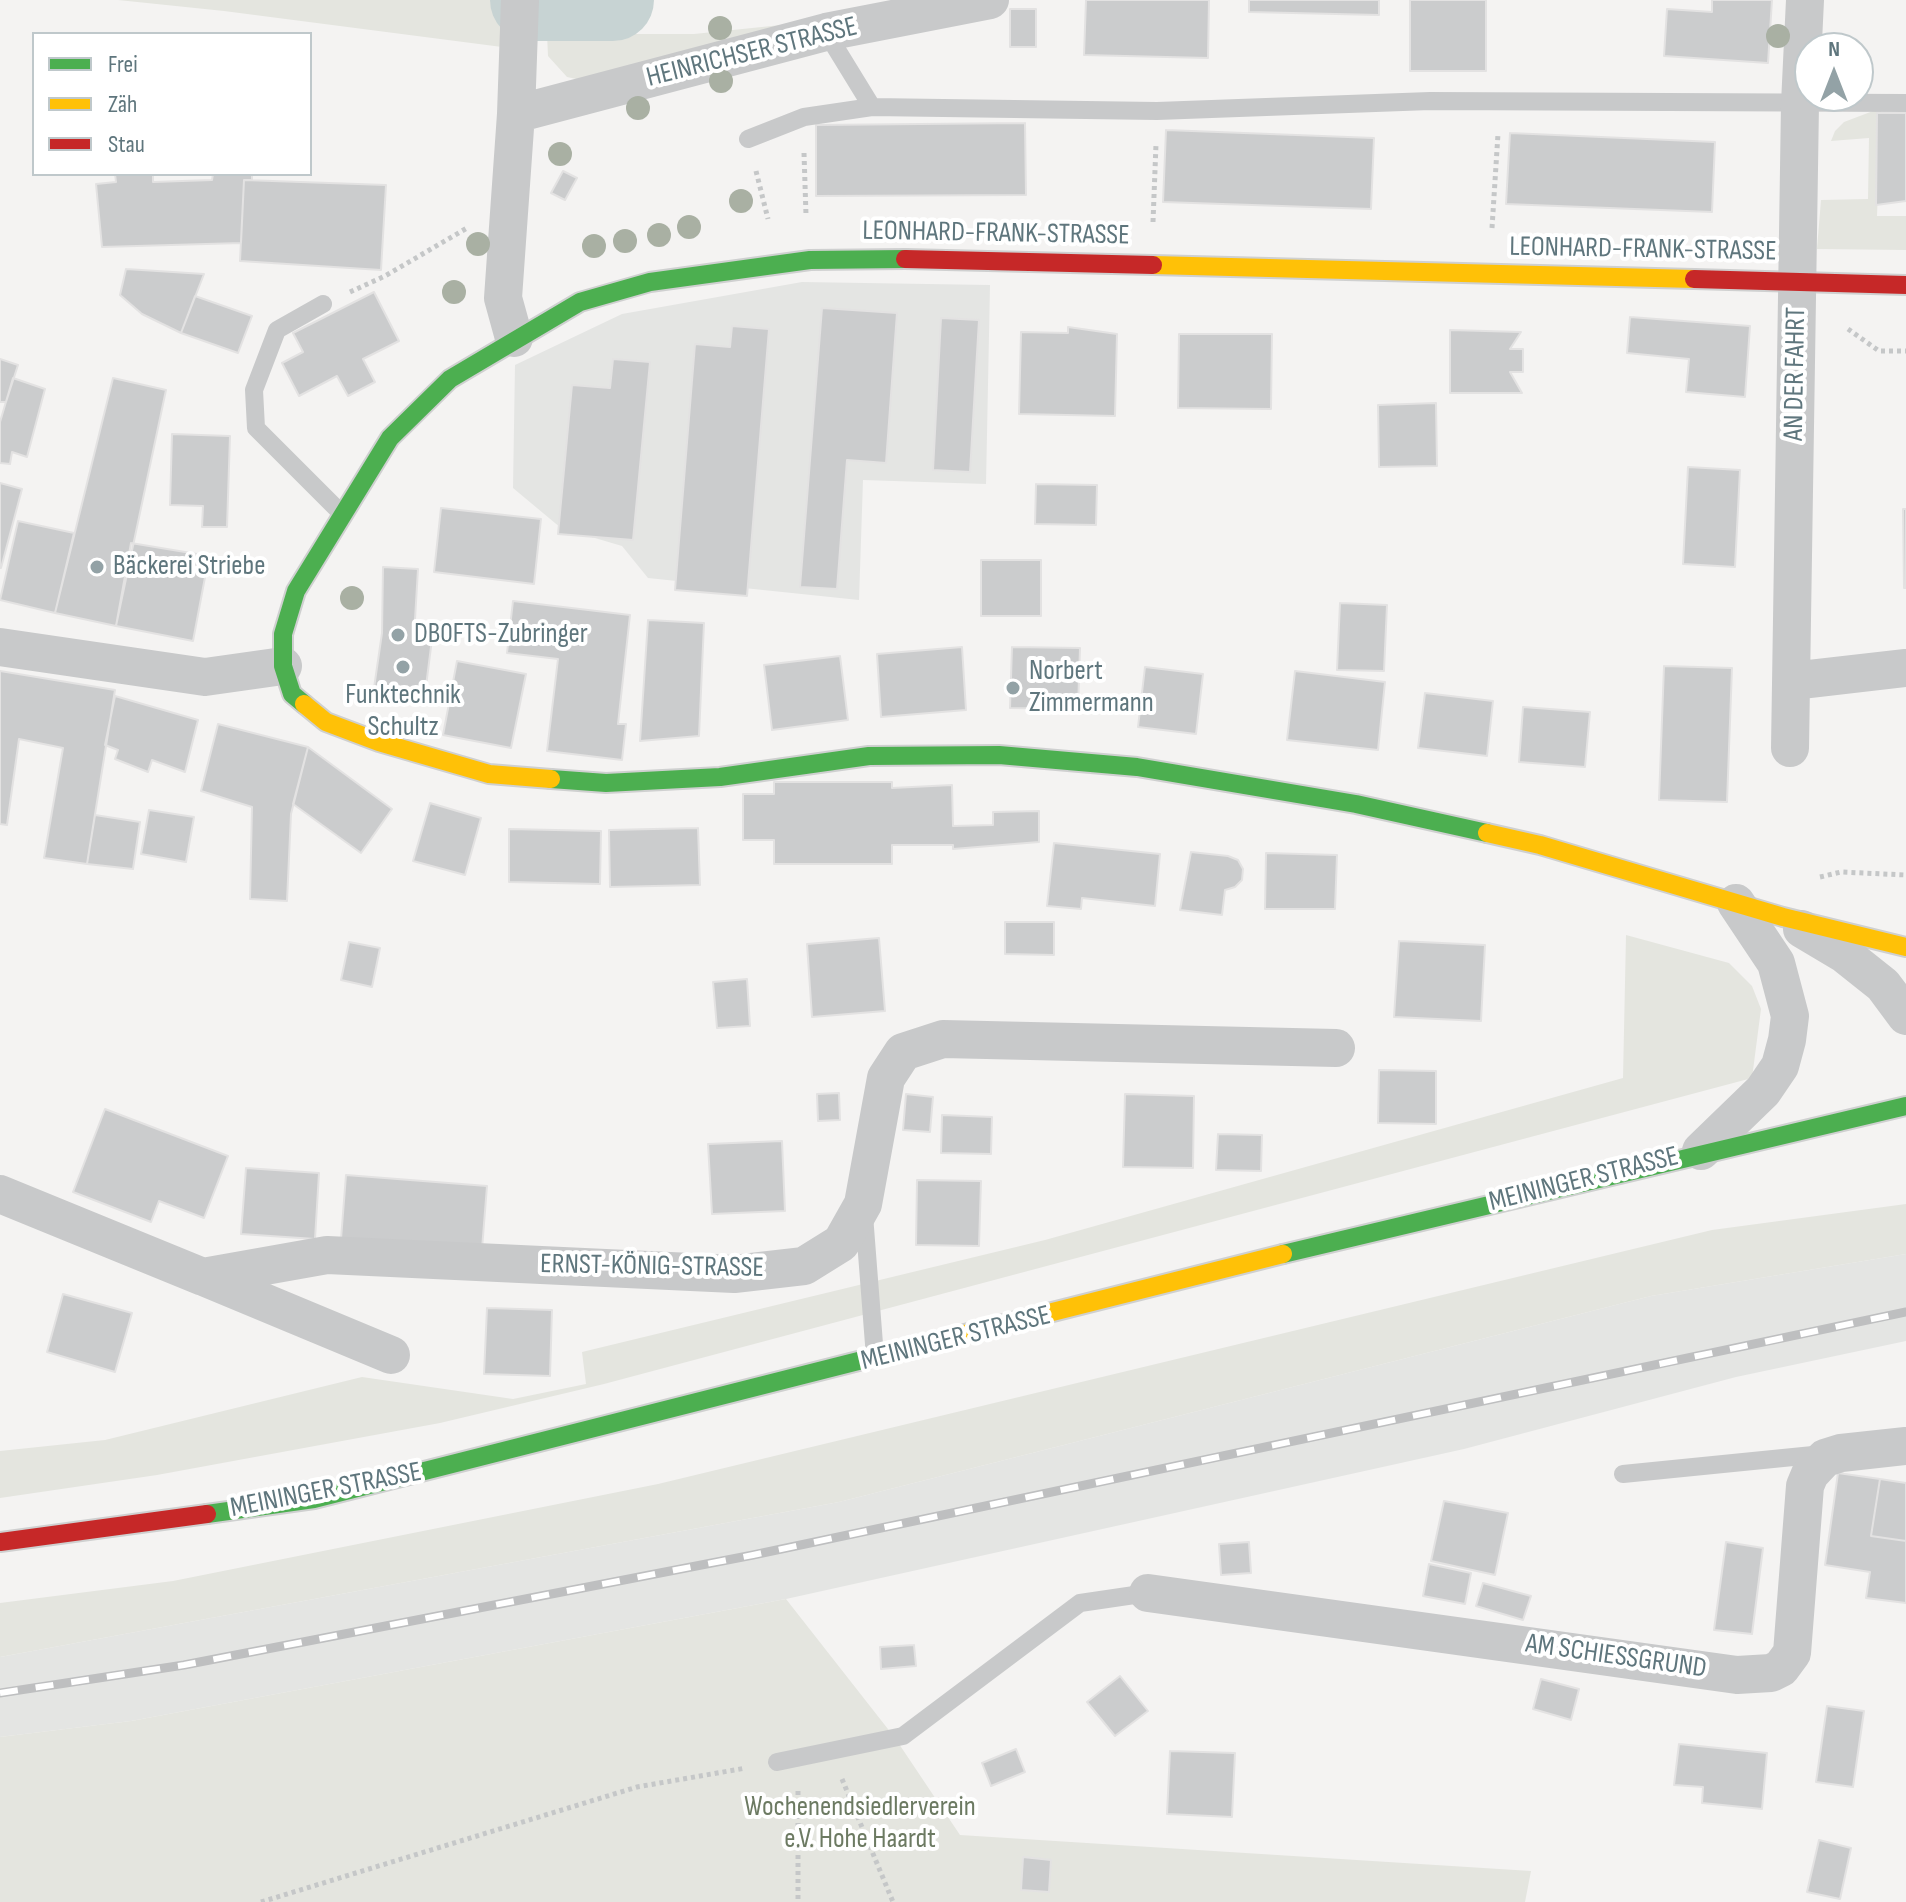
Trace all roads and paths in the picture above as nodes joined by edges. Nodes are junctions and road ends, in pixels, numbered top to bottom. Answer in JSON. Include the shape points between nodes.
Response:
{"nodes":[{"id":1,"x":990,"y":0,"type":"edge"},
{"id":2,"x":1805,"y":0,"type":"edge"},
{"id":3,"x":520,"y":14,"type":"edge"},
{"id":4,"x":826,"y":32,"type":"junction"},
{"id":5,"x":1803,"y":32,"type":"edge"},
{"id":6,"x":1500,"y":101,"type":"junction"},
{"id":7,"x":1874,"y":103,"type":"edge"},
{"id":8,"x":1906,"y":103,"type":"edge"},
{"id":9,"x":1794,"y":104,"type":"edge"},
{"id":10,"x":872,"y":107,"type":"junction"},
{"id":11,"x":1157,"y":111,"type":"junction"},
{"id":12,"x":1800,"y":112,"type":"edge"},
{"id":13,"x":516,"y":114,"type":"junction"},
{"id":14,"x":804,"y":117,"type":"junction"},
{"id":15,"x":748,"y":139,"type":"joint"},
{"id":16,"x":509,"y":203,"type":"junction"},
{"id":17,"x":810,"y":260,"type":"junction"},
{"id":18,"x":779,"y":263,"type":"junction"},
{"id":19,"x":1151,"y":265,"type":"junction"},
{"id":20,"x":1488,"y":274,"type":"junction"},
{"id":21,"x":1798,"y":282,"type":"junction"},
{"id":22,"x":1906,"y":285,"type":"edge"},
{"id":23,"x":323,"y":304,"type":"joint"},
{"id":24,"x":1843,"y":326,"type":"dead end"},
{"id":25,"x":514,"y":338,"type":"junction"},
{"id":26,"x":1906,"y":351,"type":"edge"},
{"id":27,"x":341,"y":513,"type":"junction"},
{"id":28,"x":0,"y":647,"type":"edge"},
{"id":29,"x":283,"y":666,"type":"junction"},
{"id":30,"x":1906,"y":668,"type":"edge"},
{"id":31,"x":1792,"y":681,"type":"junction"},
{"id":32,"x":1790,"y":748,"type":"dead end"},
{"id":33,"x":1736,"y":903,"type":"junction"},
{"id":34,"x":1783,"y":917,"type":"junction"},
{"id":35,"x":1906,"y":947,"type":"edge"},
{"id":36,"x":1906,"y":1016,"type":"edge"},
{"id":37,"x":1336,"y":1048,"type":"dead end"},
{"id":38,"x":1906,"y":1106,"type":"edge"},
{"id":39,"x":1701,"y":1151,"type":"junction"},
{"id":40,"x":0,"y":1194,"type":"edge"},
{"id":41,"x":863,"y":1204,"type":"junction"},
{"id":42,"x":203,"y":1277,"type":"junction"},
{"id":43,"x":391,"y":1355,"type":"dead end"},
{"id":44,"x":875,"y":1359,"type":"junction"},
{"id":45,"x":1906,"y":1446,"type":"edge"},
{"id":46,"x":1841,"y":1453,"type":"junction"},
{"id":47,"x":1623,"y":1474,"type":"dead end"},
{"id":48,"x":0,"y":1542,"type":"edge"},
{"id":49,"x":1148,"y":1593,"type":"joint"},
{"id":50,"x":831,"y":1752,"type":"junction"},
{"id":51,"x":798,"y":1758,"type":"junction"},
{"id":52,"x":777,"y":1762,"type":"joint"},
{"id":53,"x":261,"y":1902,"type":"edge"},
{"id":54,"x":798,"y":1902,"type":"edge"},
{"id":55,"x":893,"y":1902,"type":"edge"}],
"edges":[{"from":1,"to":4,"type":"street","name":"HEINRICHSER STRASSE"},
{"from":2,"to":5,"type":"street","name":"AN DER FAHRT"},
{"from":3,"to":13,"type":"street"},
{"from":4,"to":10,"type":"lane"},
{"from":4,"to":13,"type":"street","name":"HEINRICHSER STRASSE"},
{"from":6,"to":9,"type":"lane"},
{"from":6,"to":11,"type":"lane"},
{"from":6,"to":20,"type":"path"},
{"from":7,"to":8,"type":"lane"},
{"from":10,"to":11,"type":"lane"},
{"from":10,"to":14,"type":"lane"},
{"from":11,"to":19,"type":"path"},
{"from":12,"to":21,"type":"street","name":"AN DER FAHRT"},
{"from":13,"to":16,"type":"street"},
{"from":14,"to":15,"type":"lane"},
{"from":14,"to":17,"type":"path"},
{"from":15,"to":18,"type":"path"},
{"from":16,"to":23,"type":"path","via":[[385,276]]},
{"from":16,"to":25,"type":"street","via":[[503,298]]},
{"from":17,"to":18,"type":"street","name":"LEONHARD-FRANK-STRASSE"},
{"from":17,"to":19,"type":"street","name":"LEONHARD-FRANK-STRASSE"},
{"from":18,"to":25,"type":"street","name":"LEONHARD-FRANK-STRASSE","via":[[650,282],[580,302]]},
{"from":19,"to":20,"type":"street","name":"LEONHARD-FRANK-STRASSE"},
{"from":20,"to":21,"type":"street","name":"LEONHARD-FRANK-STRASSE"},
{"from":21,"to":22,"type":"street","name":"LEONHARD-FRANK-STRASSE"},
{"from":21,"to":31,"type":"street","name":"AN DER FAHRT"},
{"from":23,"to":27,"type":"lane","via":[[277,330],[254,390],[256,428]]},
{"from":24,"to":26,"type":"path","via":[[1879,351]]},
{"from":25,"to":27,"type":"street","name":"LEONHARD-FRANK-STRASSE","via":[[450,379],[390,438]]},
{"from":27,"to":29,"type":"street","name":"LEONHARD-FRANK-STRASSE","via":[[296,591],[283,634]]},
{"from":28,"to":29,"type":"street","via":[[205,677]]},
{"from":29,"to":33,"type":"street","via":[[292,694],[326,722],[489,774],[606,783],[720,777],[869,756],[970,755],[1137,767],[1402,814],[1540,845]]},
{"from":30,"to":31,"type":"street"},
{"from":31,"to":32,"type":"street","name":"AN DER FAHRT"},
{"from":33,"to":34,"type":"street"},
{"from":33,"to":39,"type":"street","via":[[1776,963],[1790,1016],[1787,1040],[1780,1066],[1763,1091]]},
{"from":34,"to":35,"type":"street"},
{"from":34,"to":36,"type":"street","via":[[1883,985]]},
{"from":37,"to":41,"type":"street","name":"ERNST-KÖNIG-STRASSE","via":[[943,1039],[903,1052],[886,1078]]},
{"from":38,"to":39,"type":"street","name":"MEININGER STRASSE"},
{"from":39,"to":44,"type":"street","name":"MEININGER STRASSE"},
{"from":40,"to":42,"type":"street"},
{"from":41,"to":42,"type":"street","name":"ERNST-KÖNIG-STRASSE","via":[[841,1243],[804,1266],[748,1272],[327,1255]]},
{"from":41,"to":44,"type":"lane"},
{"from":42,"to":43,"type":"street"},
{"from":44,"to":48,"type":"street","name":"MEININGER STRASSE","via":[[314,1499]]},
{"from":45,"to":46,"type":"street"},
{"from":46,"to":47,"type":"lane"},
{"from":46,"to":49,"type":"street","name":"AM SCHIESSGRUND","via":[[1817,1465],[1805,1486],[1792,1653],[1771,1673],[1737,1675]]},
{"from":49,"to":50,"type":"lane","via":[[1080,1603],[903,1736]]},
{"from":50,"to":51,"type":"lane"},
{"from":50,"to":55,"type":"path"},
{"from":51,"to":52,"type":"lane"},
{"from":51,"to":54,"type":"path"},
{"from":52,"to":53,"type":"path","via":[[637,1787]]}]}
